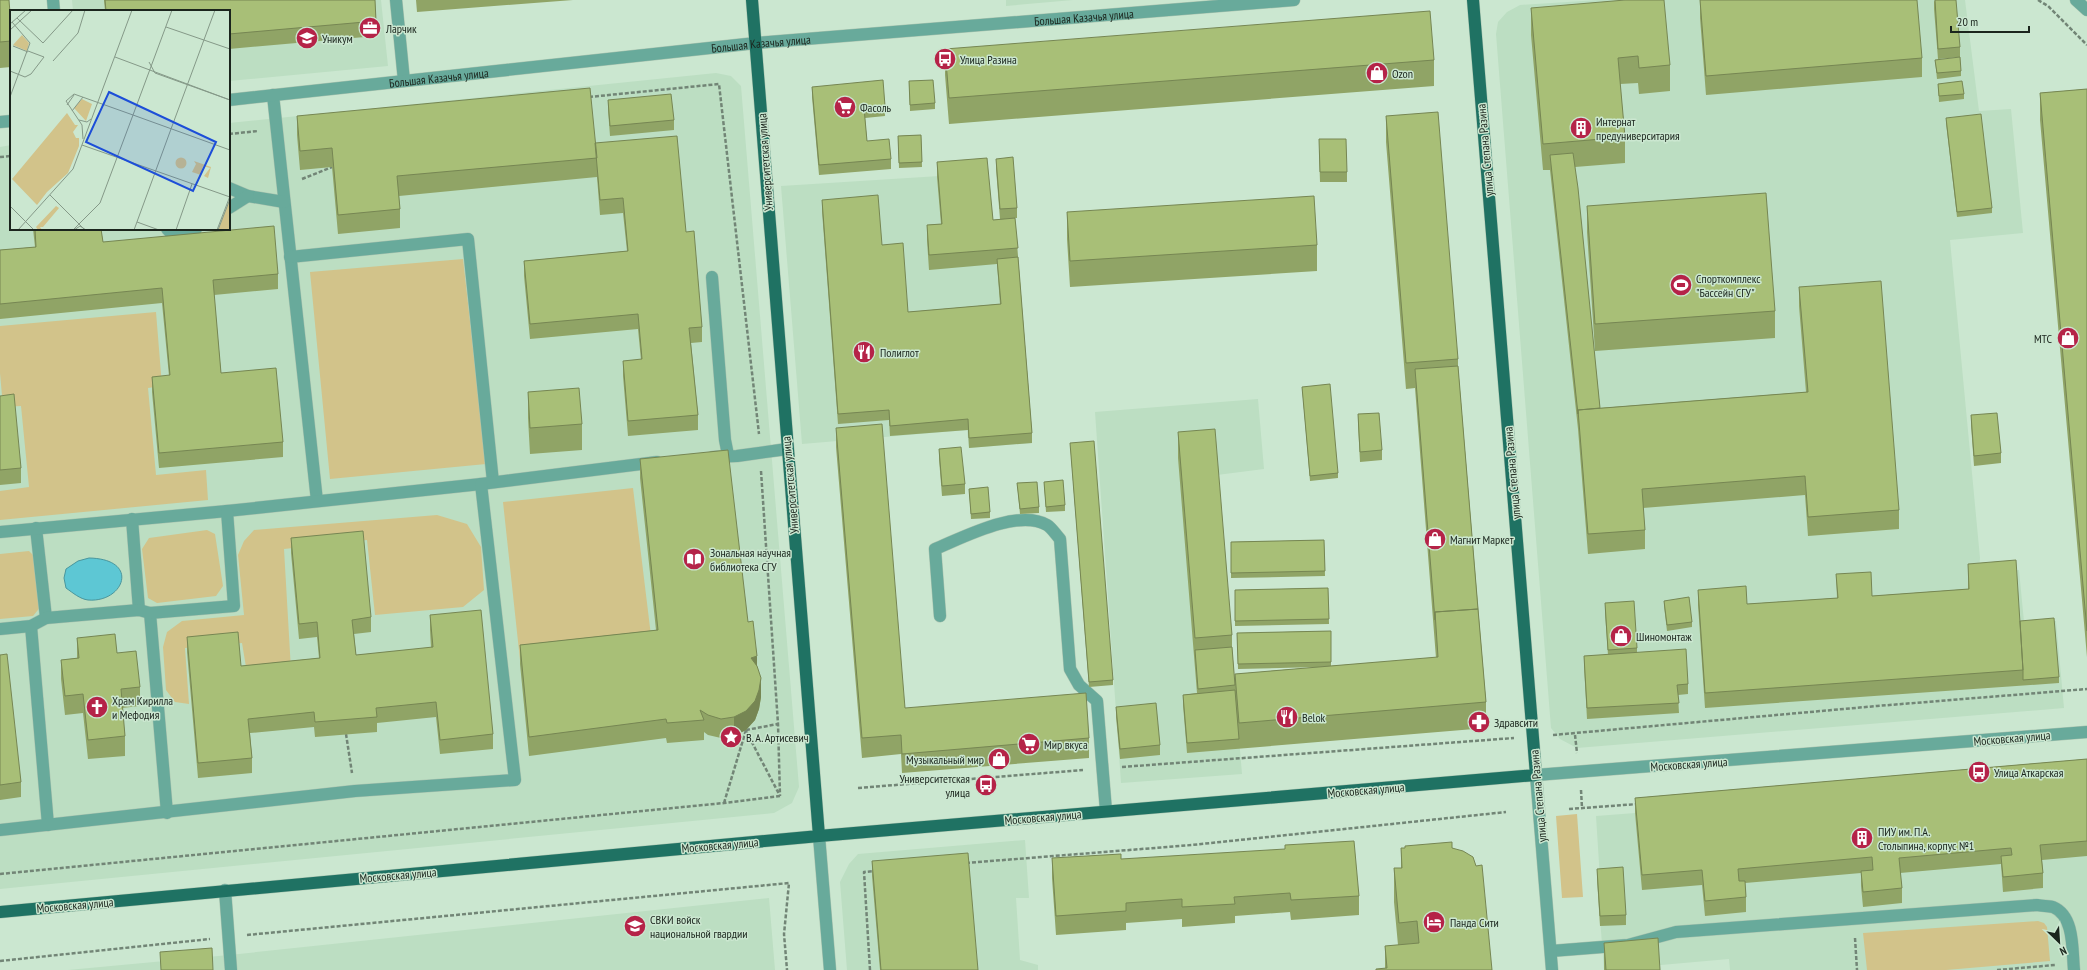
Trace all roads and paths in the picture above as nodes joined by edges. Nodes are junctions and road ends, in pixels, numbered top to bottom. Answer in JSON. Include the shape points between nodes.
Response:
{"nodes":[{"id":1,"x":53,"y":0,"type":"edge"},
{"id":2,"x":396,"y":0,"type":"edge"},
{"id":3,"x":752,"y":0,"type":"edge"},
{"id":4,"x":1294,"y":0,"type":"edge"},
{"id":5,"x":1473,"y":0,"type":"edge"},
{"id":6,"x":2038,"y":0,"type":"edge"},
{"id":7,"x":2076,"y":0,"type":"edge"},
{"id":8,"x":54,"y":10,"type":"edge"},
{"id":9,"x":2087,"y":10,"type":"edge"},
{"id":10,"x":756,"y":43,"type":"junction"},
{"id":11,"x":2087,"y":45,"type":"edge"},
{"id":12,"x":404,"y":81,"type":"junction"},
{"id":13,"x":273,"y":96,"type":"junction"},
{"id":14,"x":585,"y":98,"type":"edge"},
{"id":15,"x":230,"y":100,"type":"edge"},
{"id":16,"x":10,"y":121,"type":"edge"},
{"id":17,"x":0,"y":122,"type":"edge"},
{"id":18,"x":277,"y":129,"type":"junction"},
{"id":19,"x":230,"y":134,"type":"edge"},
{"id":20,"x":10,"y":156,"type":"edge"},
{"id":21,"x":0,"y":157,"type":"edge"},
{"id":22,"x":332,"y":167,"type":"edge"},
{"id":23,"x":282,"y":186,"type":"junction"},
{"id":24,"x":230,"y":188,"type":"edge"},
{"id":25,"x":248,"y":196,"type":"junction"},
{"id":26,"x":284,"y":202,"type":"junction"},
{"id":27,"x":230,"y":207,"type":"edge"},
{"id":28,"x":168,"y":230,"type":"edge"},
{"id":29,"x":194,"y":230,"type":"edge"},
{"id":30,"x":290,"y":257,"type":"junction"},
{"id":31,"x":712,"y":277,"type":"dead end"},
{"id":32,"x":787,"y":449,"type":"junction"},
{"id":33,"x":759,"y":452,"type":"junction"},
{"id":34,"x":728,"y":455,"type":"junction"},
{"id":35,"x":700,"y":458,"type":"edge"},
{"id":36,"x":670,"y":461,"type":"edge"},
{"id":37,"x":487,"y":483,"type":"junction"},
{"id":38,"x":317,"y":501,"type":"junction"},
{"id":39,"x":227,"y":512,"type":"junction"},
{"id":40,"x":132,"y":519,"type":"junction"},
{"id":41,"x":36,"y":528,"type":"junction"},
{"id":42,"x":0,"y":532,"type":"edge"},
{"id":43,"x":145,"y":611,"type":"junction"},
{"id":44,"x":940,"y":616,"type":"dead end"},
{"id":45,"x":46,"y":618,"type":"junction"},
{"id":46,"x":31,"y":626,"type":"junction"},
{"id":47,"x":0,"y":629,"type":"edge"},
{"id":48,"x":2087,"y":689,"type":"edge"},
{"id":49,"x":778,"y":724,"type":"junction"},
{"id":50,"x":746,"y":730,"type":"junction"},
{"id":51,"x":2087,"y":732,"type":"edge"},
{"id":52,"x":346,"y":734,"type":"edge"},
{"id":53,"x":1533,"y":736,"type":"junction"},
{"id":54,"x":1103,"y":768,"type":"junction"},
{"id":55,"x":1536,"y":775,"type":"junction"},
{"id":56,"x":858,"y":788,"type":"dead end"},
{"id":57,"x":355,"y":791,"type":"junction"},
{"id":58,"x":780,"y":796,"type":"junction"},
{"id":59,"x":724,"y":803,"type":"junction"},
{"id":60,"x":1646,"y":803,"type":"edge"},
{"id":61,"x":1569,"y":809,"type":"dead end"},
{"id":62,"x":1106,"y":811,"type":"junction"},
{"id":63,"x":1506,"y":812,"type":"dead end"},
{"id":64,"x":167,"y":813,"type":"junction"},
{"id":65,"x":48,"y":825,"type":"junction"},
{"id":66,"x":0,"y":830,"type":"edge"},
{"id":67,"x":819,"y":836,"type":"junction"},
{"id":68,"x":966,"y":863,"type":"edge"},
{"id":69,"x":880,"y":870,"type":"edge"},
{"id":70,"x":0,"y":874,"type":"edge"},
{"id":71,"x":225,"y":890,"type":"junction"},
{"id":72,"x":0,"y":912,"type":"edge"},
{"id":73,"x":1853,"y":920,"type":"junction"},
{"id":74,"x":228,"y":937,"type":"junction"},
{"id":75,"x":1551,"y":951,"type":"junction"},
{"id":76,"x":0,"y":961,"type":"edge"},
{"id":77,"x":2074,"y":967,"type":"edge"},
{"id":78,"x":231,"y":970,"type":"edge"},
{"id":79,"x":787,"y":970,"type":"edge"},
{"id":80,"x":830,"y":970,"type":"edge"},
{"id":81,"x":870,"y":970,"type":"edge"},
{"id":82,"x":1552,"y":970,"type":"edge"},
{"id":83,"x":1857,"y":970,"type":"edge"},
{"id":84,"x":1998,"y":970,"type":"edge"}],
"edges":[{"from":1,"to":8,"type":"street"},
{"from":2,"to":12,"type":"street"},
{"from":3,"to":10,"type":"main road","name":"Университетская улица"},
{"from":4,"to":10,"type":"street","name":"Большая Казачья улица"},
{"from":5,"to":53,"type":"main road","name":"улица Степана Разина"},
{"from":6,"to":11,"type":"path","via":[[2048,6]]},
{"from":7,"to":9,"type":"street"},
{"from":10,"to":12,"type":"street","name":"Большая Казачья улица"},
{"from":10,"to":32,"type":"main road","name":"Университетская улица"},
{"from":12,"to":13,"type":"street","name":"Большая Казачья улица"},
{"from":13,"to":15,"type":"street","name":"Большая Казачья улица"},
{"from":13,"to":18,"type":"street"},
{"from":14,"to":33,"type":"path","via":[[719,84]]},
{"from":16,"to":17,"type":"street"},
{"from":18,"to":19,"type":"path"},
{"from":18,"to":23,"type":"street"},
{"from":20,"to":21,"type":"path"},
{"from":22,"to":23,"type":"path"},
{"from":23,"to":26,"type":"street"},
{"from":24,"to":25,"type":"street"},
{"from":25,"to":26,"type":"street"},
{"from":25,"to":27,"type":"street"},
{"from":26,"to":30,"type":"street"},
{"from":28,"to":29,"type":"street","via":[[186,235]]},
{"from":30,"to":37,"type":"street","via":[[468,239]]},
{"from":30,"to":38,"type":"street"},
{"from":31,"to":34,"type":"street"},
{"from":32,"to":33,"type":"street"},
{"from":32,"to":67,"type":"main road","name":"Университетская улица"},
{"from":33,"to":34,"type":"street"},
{"from":33,"to":49,"type":"path"},
{"from":34,"to":35,"type":"street"},
{"from":36,"to":37,"type":"street"},
{"from":37,"to":38,"type":"street"},
{"from":37,"to":57,"type":"street","via":[[515,780]]},
{"from":38,"to":39,"type":"street"},
{"from":39,"to":40,"type":"street"},
{"from":39,"to":43,"type":"street","via":[[234,606]]},
{"from":40,"to":41,"type":"street"},
{"from":40,"to":43,"type":"street"},
{"from":41,"to":42,"type":"street"},
{"from":41,"to":45,"type":"street"},
{"from":43,"to":45,"type":"street"},
{"from":43,"to":64,"type":"street"},
{"from":44,"to":54,"type":"street","via":[[935,549],[996,523],[1029,521],[1047,525],[1060,539],[1070,669],[1079,685],[1097,701]]},
{"from":45,"to":46,"type":"street"},
{"from":46,"to":47,"type":"street"},
{"from":46,"to":65,"type":"street"},
{"from":48,"to":53,"type":"path","via":[[1869,706],[1575,735]]},
{"from":49,"to":50,"type":"path"},
{"from":49,"to":58,"type":"path"},
{"from":50,"to":58,"type":"path"},
{"from":50,"to":59,"type":"path"},
{"from":51,"to":55,"type":"street","name":"Московская улица"},
{"from":52,"to":57,"type":"path"},
{"from":53,"to":54,"type":"path"},
{"from":53,"to":55,"type":"main road","name":"улица Степана Разина"},
{"from":54,"to":56,"type":"path"},
{"from":54,"to":62,"type":"street"},
{"from":55,"to":62,"type":"main road","name":"Московская улица"},
{"from":55,"to":75,"type":"street","name":"улица Степана Разина"},
{"from":57,"to":64,"type":"street"},
{"from":58,"to":59,"type":"path"},
{"from":59,"to":70,"type":"path"},
{"from":60,"to":61,"type":"path"},
{"from":62,"to":67,"type":"main road","name":"Московская улица"},
{"from":63,"to":68,"type":"path","via":[[1192,845]]},
{"from":64,"to":65,"type":"street"},
{"from":65,"to":66,"type":"street"},
{"from":67,"to":71,"type":"main road","name":"Московская улица"},
{"from":67,"to":80,"type":"street","name":"Университетская улица"},
{"from":69,"to":81,"type":"path","via":[[864,872]]},
{"from":71,"to":72,"type":"main road","name":"Московская улица"},
{"from":71,"to":74,"type":"street"},
{"from":73,"to":75,"type":"street","via":[[1676,932],[1628,945]]},
{"from":73,"to":77,"type":"street","via":[[2038,905],[2053,907],[2063,914],[2068,923]]},
{"from":73,"to":83,"type":"path"},
{"from":74,"to":76,"type":"path"},
{"from":74,"to":78,"type":"street"},
{"from":74,"to":79,"type":"path","via":[[789,883],[784,934]]},
{"from":75,"to":82,"type":"street","name":"улица Степана Разина"},
{"from":77,"to":84,"type":"path"}]}
